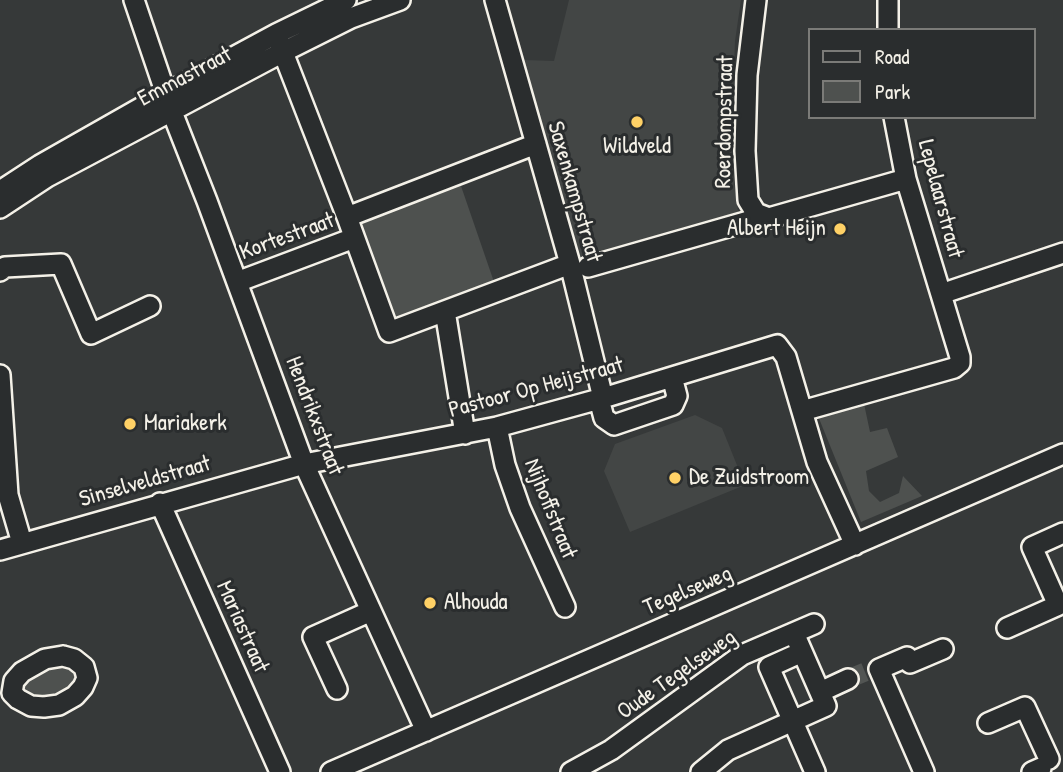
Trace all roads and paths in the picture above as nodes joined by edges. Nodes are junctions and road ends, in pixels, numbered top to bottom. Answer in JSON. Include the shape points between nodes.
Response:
{"nodes":[{"id":1,"x":134,"y":0,"type":"edge"},
{"id":2,"x":400,"y":0,"type":"edge"},
{"id":3,"x":495,"y":0,"type":"edge"},
{"id":4,"x":756,"y":0,"type":"edge"},
{"id":5,"x":888,"y":0,"type":"edge"},
{"id":6,"x":348,"y":6,"type":"edge"},
{"id":7,"x":888,"y":28,"type":"edge"},
{"id":8,"x":280,"y":43,"type":"junction"},
{"id":9,"x":168,"y":103,"type":"junction"},
{"id":10,"x":894,"y":119,"type":"edge"},
{"id":11,"x":536,"y":145,"type":"junction"},
{"id":12,"x":906,"y":179,"type":"junction"},
{"id":13,"x":0,"y":191,"type":"edge"},
{"id":14,"x":0,"y":208,"type":"edge"},
{"id":15,"x":756,"y":213,"type":"junction"},
{"id":16,"x":347,"y":217,"type":"junction"},
{"id":17,"x":354,"y":238,"type":"junction"},
{"id":18,"x":1063,"y":253,"type":"edge"},
{"id":19,"x":579,"y":266,"type":"junction"},
{"id":20,"x":0,"y":271,"type":"edge"},
{"id":21,"x":237,"y":282,"type":"junction"},
{"id":22,"x":941,"y":293,"type":"junction"},
{"id":23,"x":150,"y":306,"type":"dead end"},
{"id":24,"x":445,"y":311,"type":"junction"},
{"id":25,"x":0,"y":375,"type":"edge"},
{"id":26,"x":672,"y":377,"type":"junction"},
{"id":27,"x":601,"y":399,"type":"junction"},
{"id":28,"x":802,"y":411,"type":"junction"},
{"id":29,"x":497,"y":427,"type":"junction"},
{"id":30,"x":466,"y":434,"type":"junction"},
{"id":31,"x":1063,"y":454,"type":"edge"},
{"id":32,"x":304,"y":464,"type":"junction"},
{"id":33,"x":160,"y":503,"type":"junction"},
{"id":34,"x":1063,"y":533,"type":"edge"},
{"id":35,"x":22,"y":543,"type":"junction"},
{"id":36,"x":855,"y":545,"type":"junction"},
{"id":37,"x":0,"y":550,"type":"edge"},
{"id":38,"x":1060,"y":604,"type":"edge"},
{"id":39,"x":565,"y":607,"type":"dead end"},
{"id":40,"x":371,"y":611,"type":"junction"},
{"id":41,"x":814,"y":624,"type":"dead end"},
{"id":42,"x":1007,"y":628,"type":"dead end"},
{"id":43,"x":794,"y":633,"type":"junction"},
{"id":44,"x":943,"y":649,"type":"dead end"},
{"id":45,"x":802,"y":652,"type":"junction"},
{"id":46,"x":868,"y":672,"type":"junction"},
{"id":47,"x":337,"y":690,"type":"dead end"},
{"id":48,"x":820,"y":692,"type":"junction"},
{"id":49,"x":792,"y":721,"type":"junction"},
{"id":50,"x":988,"y":723,"type":"dead end"},
{"id":51,"x":426,"y":731,"type":"junction"},
{"id":52,"x":1045,"y":765,"type":"edge"},
{"id":53,"x":280,"y":772,"type":"edge"},
{"id":54,"x":331,"y":772,"type":"edge"},
{"id":55,"x":571,"y":772,"type":"edge"},
{"id":56,"x":701,"y":772,"type":"edge"},
{"id":57,"x":815,"y":772,"type":"edge"},
{"id":58,"x":924,"y":772,"type":"edge"}],
"edges":[{"from":1,"to":9,"type":"street","name":"Hendrikxstraat"},
{"from":2,"to":6,"type":"street","name":"Emmastraat"},
{"from":3,"to":11,"type":"street","name":"Saxenkampstraat"},
{"from":4,"to":15,"type":"street","name":"Roerdompstraat","via":[[747,75],[745,151],[748,200]]},
{"from":5,"to":7,"type":"street"},
{"from":6,"to":8,"type":"street","name":"Emmastraat"},
{"from":8,"to":9,"type":"street","name":"Emmastraat"},
{"from":8,"to":16,"type":"street"},
{"from":9,"to":13,"type":"street","name":"Emmastraat","via":[[40,165]]},
{"from":9,"to":14,"type":"street","name":"Emmastraat"},
{"from":9,"to":21,"type":"street","name":"Hendrikxstraat"},
{"from":10,"to":12,"type":"street","name":"Lepelaarstraat"},
{"from":11,"to":16,"type":"street"},
{"from":11,"to":19,"type":"street","name":"Saxenkampstraat"},
{"from":12,"to":15,"type":"street","name":"Roerdompstraat","via":[[769,218]]},
{"from":12,"to":22,"type":"street","name":"Lepelaarstraat"},
{"from":15,"to":19,"type":"street","via":[[749,221]]},
{"from":16,"to":17,"type":"street"},
{"from":17,"to":21,"type":"street","name":"Kortestraat"},
{"from":17,"to":24,"type":"street","via":[[389,331]]},
{"from":18,"to":22,"type":"street"},
{"from":19,"to":24,"type":"street"},
{"from":19,"to":27,"type":"street","name":"Saxenkampstraat"},
{"from":20,"to":23,"type":"street","via":[[61,264],[91,334]]},
{"from":21,"to":32,"type":"street","name":"Hendrikxstraat"},
{"from":22,"to":28,"type":"street","name":"Lepelaarstraat","via":[[960,363]]},
{"from":24,"to":30,"type":"street"},
{"from":25,"to":35,"type":"street","via":[[8,495]]},
{"from":26,"to":27,"type":"street","name":"Pastoor Op Heijstraat"},
{"from":26,"to":27,"type":"street","via":[[677,396],[673,405],[614,425],[604,418]]},
{"from":26,"to":28,"type":"street","name":"Pastoor Op Heijstraat","via":[[777,345],[786,357]]},
{"from":27,"to":29,"type":"street","name":"Pastoor Op Heijstraat"},
{"from":28,"to":36,"type":"street","via":[[817,461]]},
{"from":29,"to":30,"type":"street","name":"Pastoor Op Heijstraat"},
{"from":29,"to":39,"type":"street","name":"Nijhoffstraat","via":[[520,509]]},
{"from":30,"to":32,"type":"street","name":"Pastoor Op Heijstraat"},
{"from":31,"to":36,"type":"street","name":"Tegelseweg"},
{"from":32,"to":33,"type":"street","name":"Sinselveldstraat"},
{"from":32,"to":40,"type":"street","name":"Hendrikxstraat"},
{"from":33,"to":35,"type":"street","name":"Sinselveldstraat"},
{"from":33,"to":53,"type":"street","name":"Mariastraat"},
{"from":34,"to":38,"type":"street","via":[[1032,547]]},
{"from":35,"to":37,"type":"street","name":"Sinselveldstraat"},
{"from":36,"to":51,"type":"street","name":"Tegelseweg"},
{"from":38,"to":42,"type":"street"},
{"from":40,"to":47,"type":"street","via":[[313,637]]},
{"from":40,"to":51,"type":"street","name":"Hendrikxstraat"},
{"from":41,"to":43,"type":"street","name":"Oude Tegelseweg"},
{"from":43,"to":45,"type":"street"},
{"from":43,"to":55,"type":"street","name":"Oude Tegelseweg","via":[[742,655],[611,750]]},
{"from":44,"to":46,"type":"street","via":[[910,663],[907,657]]},
{"from":45,"to":48,"type":"street"},
{"from":45,"to":49,"type":"street","via":[[769,667]]},
{"from":46,"to":48,"type":"street"},
{"from":46,"to":58,"type":"street"},
{"from":48,"to":49,"type":"street","via":[[826,706]]},
{"from":49,"to":56,"type":"street","via":[[728,750]]},
{"from":49,"to":57,"type":"street"},
{"from":50,"to":52,"type":"street","via":[[1025,706]]},
{"from":51,"to":54,"type":"street","name":"Tegelseweg"}]}
